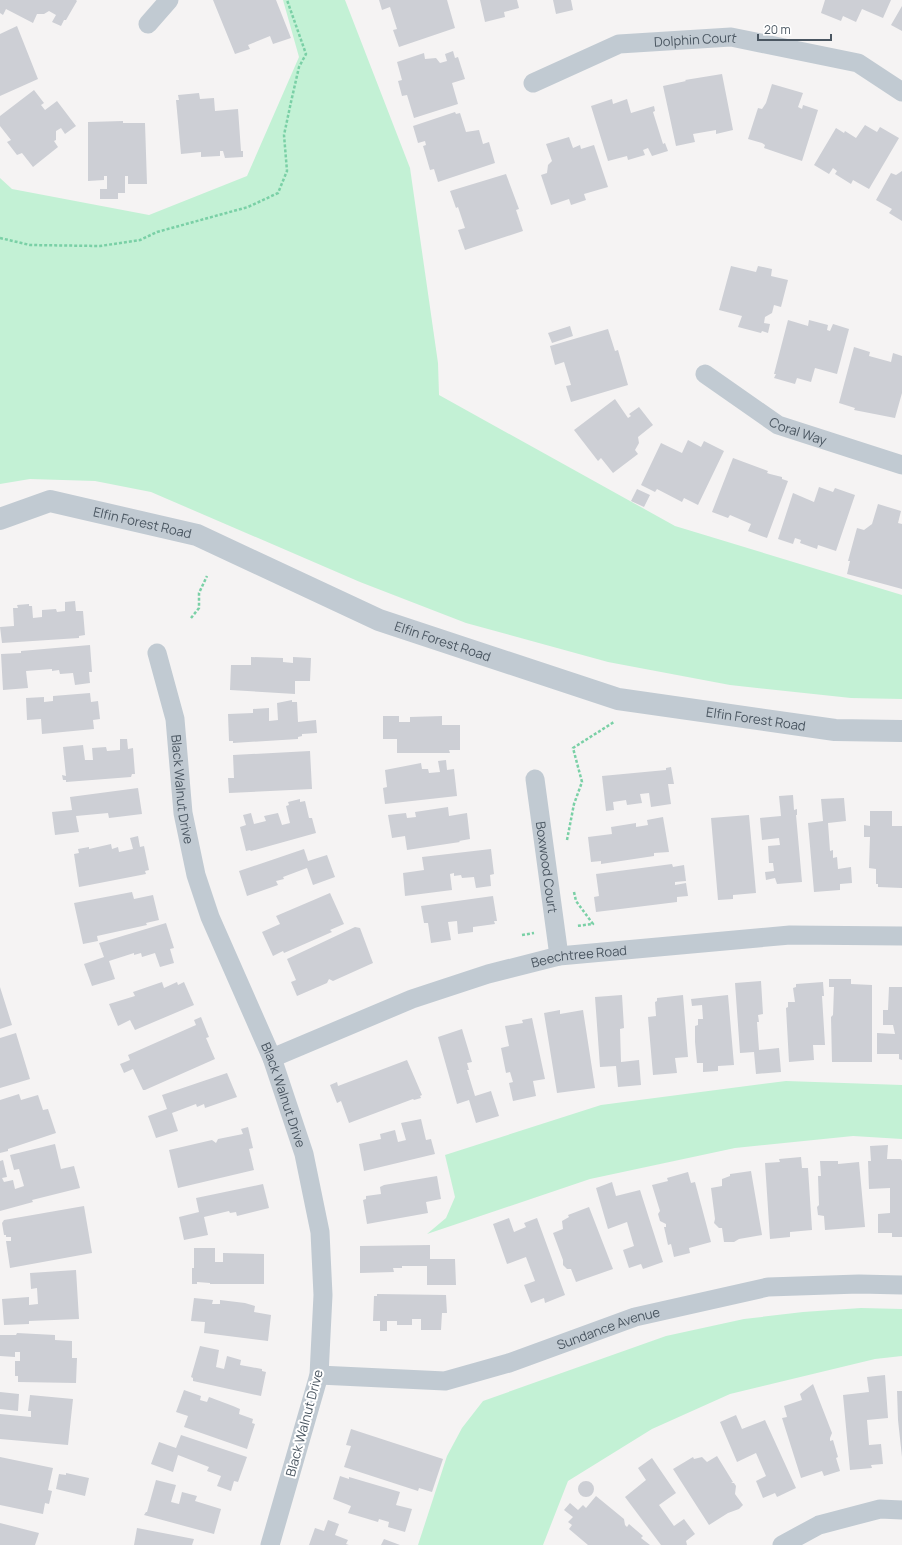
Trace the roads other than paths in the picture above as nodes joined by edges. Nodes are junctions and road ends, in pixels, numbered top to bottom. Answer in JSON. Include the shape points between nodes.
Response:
{"nodes":[{"id":1,"x":169,"y":0,"type":"edge"},
{"id":2,"x":148,"y":24,"type":"dead end"},
{"id":3,"x":533,"y":82,"type":"dead end"},
{"id":4,"x":902,"y":92,"type":"edge"},
{"id":5,"x":705,"y":374,"type":"dead end"},
{"id":6,"x":902,"y":465,"type":"edge"},
{"id":7,"x":0,"y":519,"type":"edge"},
{"id":8,"x":157,"y":653,"type":"dead end"},
{"id":9,"x":902,"y":730,"type":"edge"},
{"id":10,"x":535,"y":779,"type":"dead end"},
{"id":11,"x":902,"y":936,"type":"edge"},
{"id":12,"x":558,"y":956,"type":"junction"},
{"id":13,"x":272,"y":1058,"type":"junction"},
{"id":14,"x":902,"y":1285,"type":"edge"},
{"id":15,"x":319,"y":1375,"type":"junction"},
{"id":16,"x":902,"y":1510,"type":"edge"},
{"id":17,"x":270,"y":1545,"type":"edge"},
{"id":18,"x":782,"y":1545,"type":"edge"}],
"edges":[{"from":1,"to":2,"type":"street"},
{"from":3,"to":4,"type":"street","name":"Dolphin Court","via":[[619,44],[731,38],[858,63]]},
{"from":5,"to":6,"type":"street","name":"Coral Way","via":[[778,425]]},
{"from":7,"to":9,"type":"street","name":"Elfin Forest Road","via":[[50,502],[198,535],[379,620],[618,699],[835,730]]},
{"from":8,"to":13,"type":"street","name":"Black Walnut Drive","via":[[175,718],[183,813],[196,874],[210,917]]},
{"from":10,"to":12,"type":"street","name":"Boxwood Court"},
{"from":11,"to":12,"type":"street","name":"Beechtree Road","via":[[790,935]]},
{"from":12,"to":13,"type":"street","name":"Beechtree Road","via":[[488,974],[412,998]]},
{"from":13,"to":15,"type":"street","name":"Black Walnut Drive","via":[[304,1154],[320,1232],[323,1295]]},
{"from":14,"to":15,"type":"street","name":"Sundance Avenue","via":[[768,1287],[635,1317],[509,1363],[445,1381]]},
{"from":15,"to":17,"type":"street","name":"Black Walnut Drive"},
{"from":16,"to":18,"type":"street","via":[[880,1509],[819,1525]]}]}
